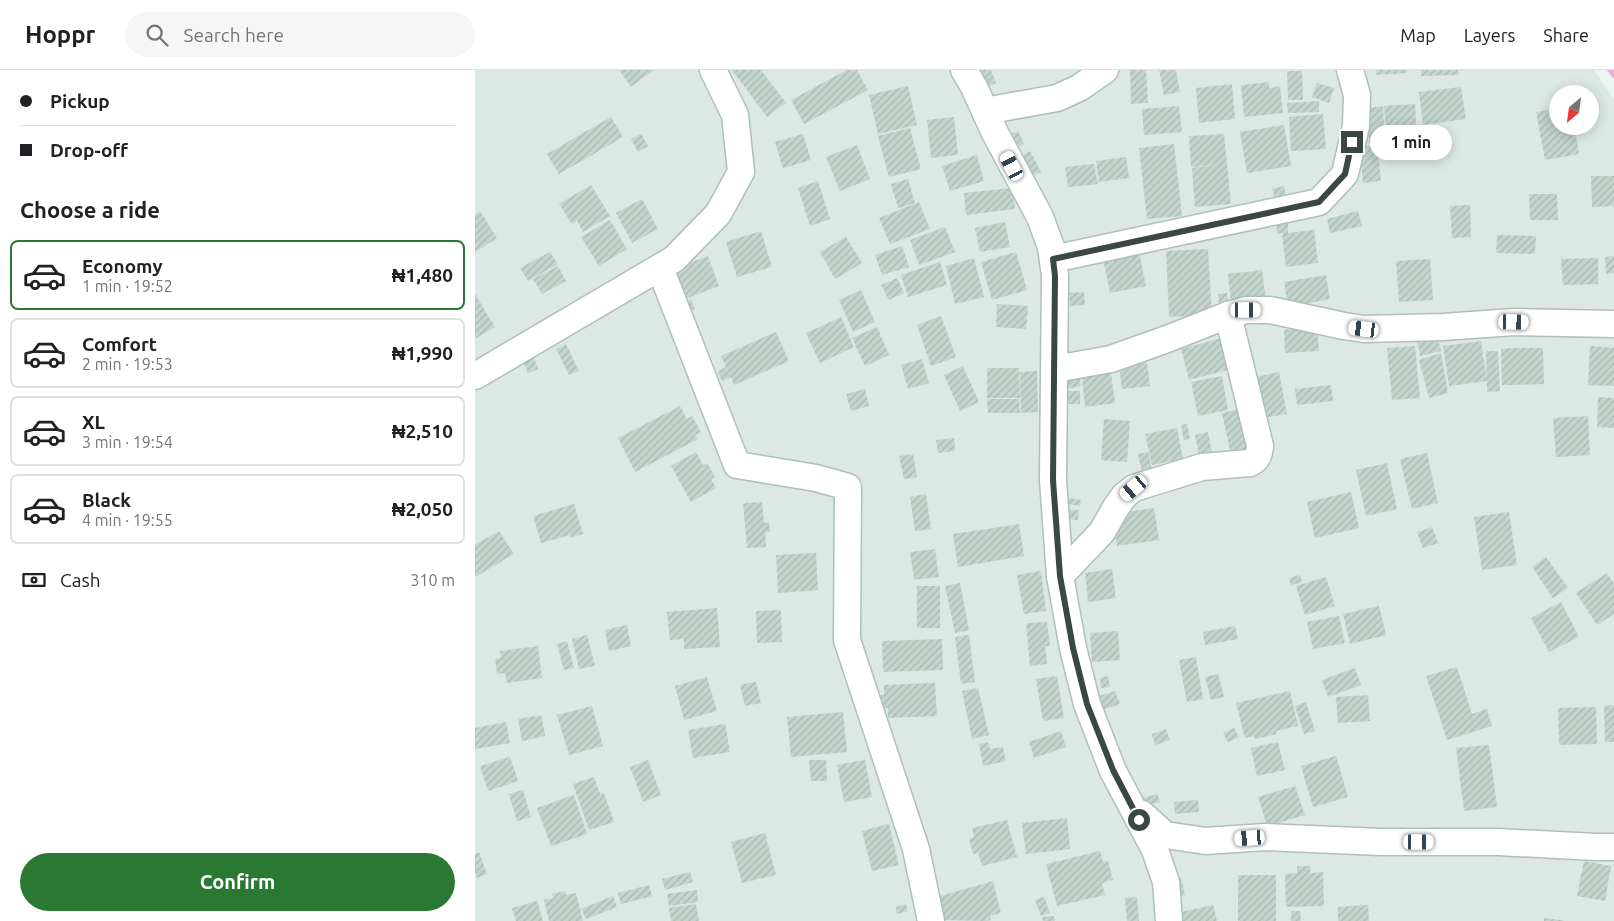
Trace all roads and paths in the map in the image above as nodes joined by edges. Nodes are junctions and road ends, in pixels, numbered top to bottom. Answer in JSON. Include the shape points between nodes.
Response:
{"nodes":[{"id":1,"x":713,"y":70,"type":"edge"},
{"id":2,"x":964,"y":70,"type":"edge"},
{"id":3,"x":1105,"y":70,"type":"edge"},
{"id":4,"x":1350,"y":70,"type":"edge"},
{"id":5,"x":985,"y":111,"type":"junction"},
{"id":6,"x":1053,"y":259,"type":"junction"},
{"id":7,"x":660,"y":268,"type":"junction"},
{"id":8,"x":1228,"y":315,"type":"junction"},
{"id":9,"x":1614,"y":324,"type":"edge"},
{"id":10,"x":1055,"y":369,"type":"junction"},
{"id":11,"x":475,"y":376,"type":"edge"},
{"id":12,"x":1060,"y":576,"type":"junction"},
{"id":13,"x":1132,"y":806,"type":"junction"},
{"id":14,"x":1614,"y":847,"type":"edge"},
{"id":15,"x":931,"y":921,"type":"edge"},
{"id":16,"x":1169,"y":921,"type":"edge"}],
"edges":[{"from":1,"to":7,"type":"street","via":[[735,115],[741,172],[718,214],[674,260]]},
{"from":2,"to":5,"type":"street"},
{"from":3,"to":5,"type":"street","via":[[1057,98]]},
{"from":4,"to":6,"type":"street","via":[[1357,95],[1356,126],[1345,174],[1319,202]]},
{"from":5,"to":6,"type":"street","via":[[1040,217]]},
{"from":6,"to":10,"type":"street"},
{"from":7,"to":11,"type":"street"},
{"from":7,"to":15,"type":"street","via":[[737,465],[816,478],[848,488],[847,640],[916,849]]},
{"from":8,"to":9,"type":"street","via":[[1246,310],[1269,310],[1364,329],[1514,322]]},
{"from":8,"to":10,"type":"street","via":[[1111,359]]},
{"from":8,"to":12,"type":"street","via":[[1260,446],[1257,460],[1202,467],[1134,488],[1115,508],[1102,532]]},
{"from":10,"to":12,"type":"street","via":[[1053,480]]},
{"from":12,"to":13,"type":"street","via":[[1087,704],[1113,770]]},
{"from":13,"to":14,"type":"street","via":[[1165,835],[1205,842],[1265,837]]},
{"from":13,"to":16,"type":"street","via":[[1155,850],[1166,882]]}]}
